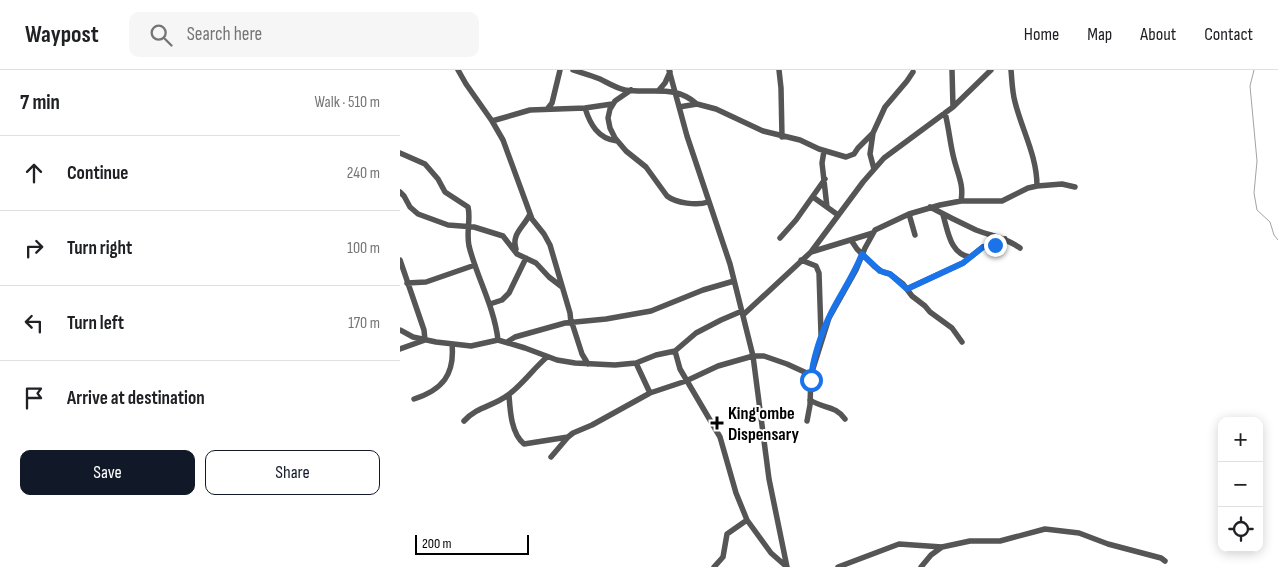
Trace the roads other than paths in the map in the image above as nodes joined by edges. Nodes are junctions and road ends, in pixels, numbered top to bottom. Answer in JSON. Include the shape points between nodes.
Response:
{"nodes":[{"id":1,"x":458,"y":70,"type":"edge"},
{"id":2,"x":560,"y":70,"type":"edge"},
{"id":3,"x":573,"y":70,"type":"edge"},
{"id":4,"x":779,"y":70,"type":"edge"},
{"id":5,"x":952,"y":70,"type":"edge"},
{"id":6,"x":991,"y":70,"type":"edge"},
{"id":7,"x":1011,"y":70,"type":"edge"},
{"id":8,"x":669,"y":71,"type":"edge"},
{"id":9,"x":913,"y":72,"type":"dead end"},
{"id":10,"x":631,"y":90,"type":"junction"},
{"id":11,"x":659,"y":90,"type":"junction"},
{"id":12,"x":674,"y":92,"type":"junction"},
{"id":13,"x":612,"y":104,"type":"junction"},
{"id":14,"x":697,"y":104,"type":"junction"},
{"id":15,"x":678,"y":106,"type":"junction"},
{"id":16,"x":952,"y":107,"type":"junction"},
{"id":17,"x":548,"y":108,"type":"junction"},
{"id":18,"x":585,"y":108,"type":"junction"},
{"id":19,"x":946,"y":113,"type":"junction"},
{"id":20,"x":492,"y":121,"type":"junction"},
{"id":21,"x":873,"y":134,"type":"junction"},
{"id":22,"x":782,"y":137,"type":"junction"},
{"id":23,"x":617,"y":140,"type":"junction"},
{"id":24,"x":824,"y":151,"type":"junction"},
{"id":25,"x":400,"y":153,"type":"edge"},
{"id":26,"x":874,"y":169,"type":"junction"},
{"id":27,"x":825,"y":179,"type":"junction"},
{"id":28,"x":1037,"y":186,"type":"junction"},
{"id":29,"x":1075,"y":187,"type":"dead end"},
{"id":30,"x":400,"y":192,"type":"edge"},
{"id":31,"x":813,"y":197,"type":"junction"},
{"id":32,"x":961,"y":201,"type":"junction"},
{"id":33,"x":708,"y":202,"type":"junction"},
{"id":34,"x":827,"y":207,"type":"junction"},
{"id":35,"x":930,"y":207,"type":"junction"},
{"id":36,"x":530,"y":214,"type":"junction"},
{"id":37,"x":909,"y":214,"type":"junction"},
{"id":38,"x":838,"y":215,"type":"junction"},
{"id":39,"x":943,"y":215,"type":"junction"},
{"id":40,"x":467,"y":227,"type":"junction"},
{"id":41,"x":873,"y":233,"type":"junction"},
{"id":42,"x":915,"y":235,"type":"dead end"},
{"id":43,"x":780,"y":238,"type":"dead end"},
{"id":44,"x":1005,"y":239,"type":"junction"},
{"id":45,"x":851,"y":240,"type":"junction"},
{"id":46,"x":1020,"y":248,"type":"dead end"},
{"id":47,"x":811,"y":252,"type":"junction"},
{"id":48,"x":862,"y":254,"type":"junction"},
{"id":49,"x":519,"y":255,"type":"junction"},
{"id":50,"x":526,"y":258,"type":"junction"},
{"id":51,"x":970,"y":258,"type":"junction"},
{"id":52,"x":400,"y":260,"type":"edge"},
{"id":53,"x":801,"y":260,"type":"junction"},
{"id":54,"x":475,"y":265,"type":"junction"},
{"id":55,"x":734,"y":281,"type":"junction"},
{"id":56,"x":407,"y":283,"type":"junction"},
{"id":57,"x":562,"y":287,"type":"junction"},
{"id":58,"x":907,"y":289,"type":"junction"},
{"id":59,"x":490,"y":304,"type":"junction"},
{"id":60,"x":743,"y":313,"type":"junction"},
{"id":61,"x":572,"y":323,"type":"junction"},
{"id":62,"x":400,"y":330,"type":"edge"},
{"id":63,"x":821,"y":339,"type":"junction"},
{"id":64,"x":425,"y":340,"type":"junction"},
{"id":65,"x":498,"y":340,"type":"junction"},
{"id":66,"x":507,"y":342,"type":"junction"},
{"id":67,"x":962,"y":342,"type":"dead end"},
{"id":68,"x":452,"y":344,"type":"junction"},
{"id":69,"x":400,"y":349,"type":"edge"},
{"id":70,"x":675,"y":351,"type":"junction"},
{"id":71,"x":753,"y":356,"type":"junction"},
{"id":72,"x":547,"y":357,"type":"junction"},
{"id":73,"x":636,"y":363,"type":"junction"},
{"id":74,"x":588,"y":364,"type":"junction"},
{"id":75,"x":811,"y":376,"type":"junction"},
{"id":76,"x":686,"y":380,"type":"junction"},
{"id":77,"x":650,"y":393,"type":"junction"},
{"id":78,"x":509,"y":395,"type":"junction"},
{"id":79,"x":414,"y":399,"type":"dead end"},
{"id":80,"x":810,"y":400,"type":"junction"},
{"id":81,"x":845,"y":419,"type":"dead end"},
{"id":82,"x":806,"y":420,"type":"dead end"},
{"id":83,"x":464,"y":421,"type":"dead end"},
{"id":84,"x":568,"y":437,"type":"junction"},
{"id":85,"x":551,"y":457,"type":"dead end"},
{"id":86,"x":747,"y":520,"type":"junction"},
{"id":87,"x":942,"y":547,"type":"junction"},
{"id":88,"x":1165,"y":561,"type":"dead end"},
{"id":89,"x":787,"y":566,"type":"edge"},
{"id":90,"x":714,"y":567,"type":"edge"},
{"id":91,"x":794,"y":567,"type":"edge"},
{"id":92,"x":838,"y":567,"type":"edge"},
{"id":93,"x":921,"y":567,"type":"edge"}],
"edges":[{"from":1,"to":20,"type":"street"},
{"from":2,"to":17,"type":"street"},
{"from":3,"to":10,"type":"street"},
{"from":4,"to":22,"type":"street"},
{"from":5,"to":16,"type":"street"},
{"from":6,"to":16,"type":"street"},
{"from":7,"to":28,"type":"street","via":[[1014,99],[1033,157]]},
{"from":8,"to":11,"type":"street"},
{"from":8,"to":12,"type":"street"},
{"from":9,"to":21,"type":"street","via":[[884,107]]},
{"from":10,"to":11,"type":"street"},
{"from":10,"to":13,"type":"street"},
{"from":11,"to":12,"type":"street"},
{"from":12,"to":14,"type":"street"},
{"from":12,"to":15,"type":"street"},
{"from":13,"to":18,"type":"street"},
{"from":13,"to":23,"type":"street","via":[[609,124]]},
{"from":14,"to":15,"type":"street"},
{"from":14,"to":22,"type":"street"},
{"from":15,"to":33,"type":"street"},
{"from":16,"to":19,"type":"street"},
{"from":17,"to":18,"type":"street"},
{"from":17,"to":20,"type":"street"},
{"from":18,"to":23,"type":"street","via":[[598,133]]},
{"from":19,"to":26,"type":"street"},
{"from":19,"to":32,"type":"street","via":[[954,161],[963,187]]},
{"from":20,"to":36,"type":"street","via":[[510,155]]},
{"from":21,"to":24,"type":"street","via":[[849,157]]},
{"from":21,"to":26,"type":"street","via":[[870,154]]},
{"from":22,"to":24,"type":"street","via":[[800,140]]},
{"from":23,"to":33,"type":"street","via":[[646,167],[671,199],[686,203]]},
{"from":24,"to":27,"type":"street"},
{"from":25,"to":40,"type":"street","via":[[425,164],[445,192],[467,205]]},
{"from":26,"to":38,"type":"street"},
{"from":27,"to":31,"type":"street"},
{"from":27,"to":34,"type":"street"},
{"from":28,"to":29,"type":"street","via":[[1062,184]]},
{"from":28,"to":32,"type":"street","via":[[1002,201]]},
{"from":30,"to":40,"type":"street","via":[[418,214],[448,225]]},
{"from":31,"to":34,"type":"street"},
{"from":31,"to":43,"type":"street"},
{"from":32,"to":35,"type":"street"},
{"from":33,"to":55,"type":"street"},
{"from":34,"to":38,"type":"street"},
{"from":35,"to":37,"type":"street"},
{"from":35,"to":39,"type":"street"},
{"from":36,"to":49,"type":"street","via":[[514,237]]},
{"from":36,"to":57,"type":"street","via":[[550,245]]},
{"from":37,"to":41,"type":"street","via":[[879,227]]},
{"from":37,"to":42,"type":"street"},
{"from":38,"to":47,"type":"street"},
{"from":39,"to":44,"type":"street"},
{"from":39,"to":51,"type":"street","via":[[953,247]]},
{"from":40,"to":49,"type":"street","via":[[503,236]]},
{"from":40,"to":54,"type":"street"},
{"from":41,"to":45,"type":"street"},
{"from":41,"to":48,"type":"street"},
{"from":44,"to":46,"type":"street"},
{"from":44,"to":51,"type":"street","via":[[983,247]]},
{"from":45,"to":47,"type":"street"},
{"from":45,"to":48,"type":"street"},
{"from":47,"to":53,"type":"street"},
{"from":48,"to":58,"type":"street"},
{"from":48,"to":63,"type":"street","via":[[830,314]]},
{"from":49,"to":50,"type":"street"},
{"from":50,"to":57,"type":"street"},
{"from":50,"to":59,"type":"street","via":[[509,293],[502,300]]},
{"from":51,"to":58,"type":"street"},
{"from":52,"to":56,"type":"street"},
{"from":53,"to":60,"type":"street"},
{"from":53,"to":63,"type":"street","via":[[816,266],[819,273]]},
{"from":54,"to":56,"type":"street","via":[[426,282]]},
{"from":54,"to":59,"type":"street"},
{"from":55,"to":60,"type":"street"},
{"from":55,"to":61,"type":"street","via":[[651,311]]},
{"from":56,"to":64,"type":"street"},
{"from":57,"to":61,"type":"street"},
{"from":58,"to":67,"type":"street","via":[[952,328]]},
{"from":59,"to":65,"type":"street"},
{"from":60,"to":70,"type":"street","via":[[696,333]]},
{"from":60,"to":71,"type":"street"},
{"from":61,"to":66,"type":"street","via":[[549,327]]},
{"from":61,"to":74,"type":"street"},
{"from":62,"to":64,"type":"street"},
{"from":63,"to":75,"type":"street"},
{"from":64,"to":68,"type":"street"},
{"from":64,"to":69,"type":"street"},
{"from":65,"to":66,"type":"street"},
{"from":65,"to":68,"type":"street","via":[[470,346]]},
{"from":66,"to":72,"type":"street"},
{"from":68,"to":79,"type":"street","via":[[453,359],[443,384]]},
{"from":70,"to":73,"type":"street"},
{"from":70,"to":76,"type":"street"},
{"from":71,"to":75,"type":"street","via":[[770,357]]},
{"from":71,"to":76,"type":"street"},
{"from":71,"to":89,"type":"street","via":[[770,479]]},
{"from":72,"to":74,"type":"street"},
{"from":72,"to":78,"type":"street"},
{"from":73,"to":74,"type":"street"},
{"from":73,"to":77,"type":"street"},
{"from":75,"to":80,"type":"street"},
{"from":76,"to":77,"type":"street"},
{"from":76,"to":86,"type":"street","via":[[720,436]]},
{"from":77,"to":84,"type":"street"},
{"from":78,"to":83,"type":"street","via":[[475,411]]},
{"from":78,"to":84,"type":"street","via":[[515,431],[524,444]]},
{"from":80,"to":81,"type":"street","via":[[819,406],[838,410]]},
{"from":80,"to":82,"type":"street"},
{"from":84,"to":85,"type":"street"},
{"from":86,"to":89,"type":"street","via":[[771,553]]},
{"from":86,"to":90,"type":"street","via":[[727,534],[722,557]]},
{"from":87,"to":88,"type":"street","via":[[970,541],[1004,541],[1053,528],[1090,536]]},
{"from":87,"to":92,"type":"street","via":[[899,544]]},
{"from":87,"to":93,"type":"street"},
{"from":89,"to":91,"type":"street"}]}
